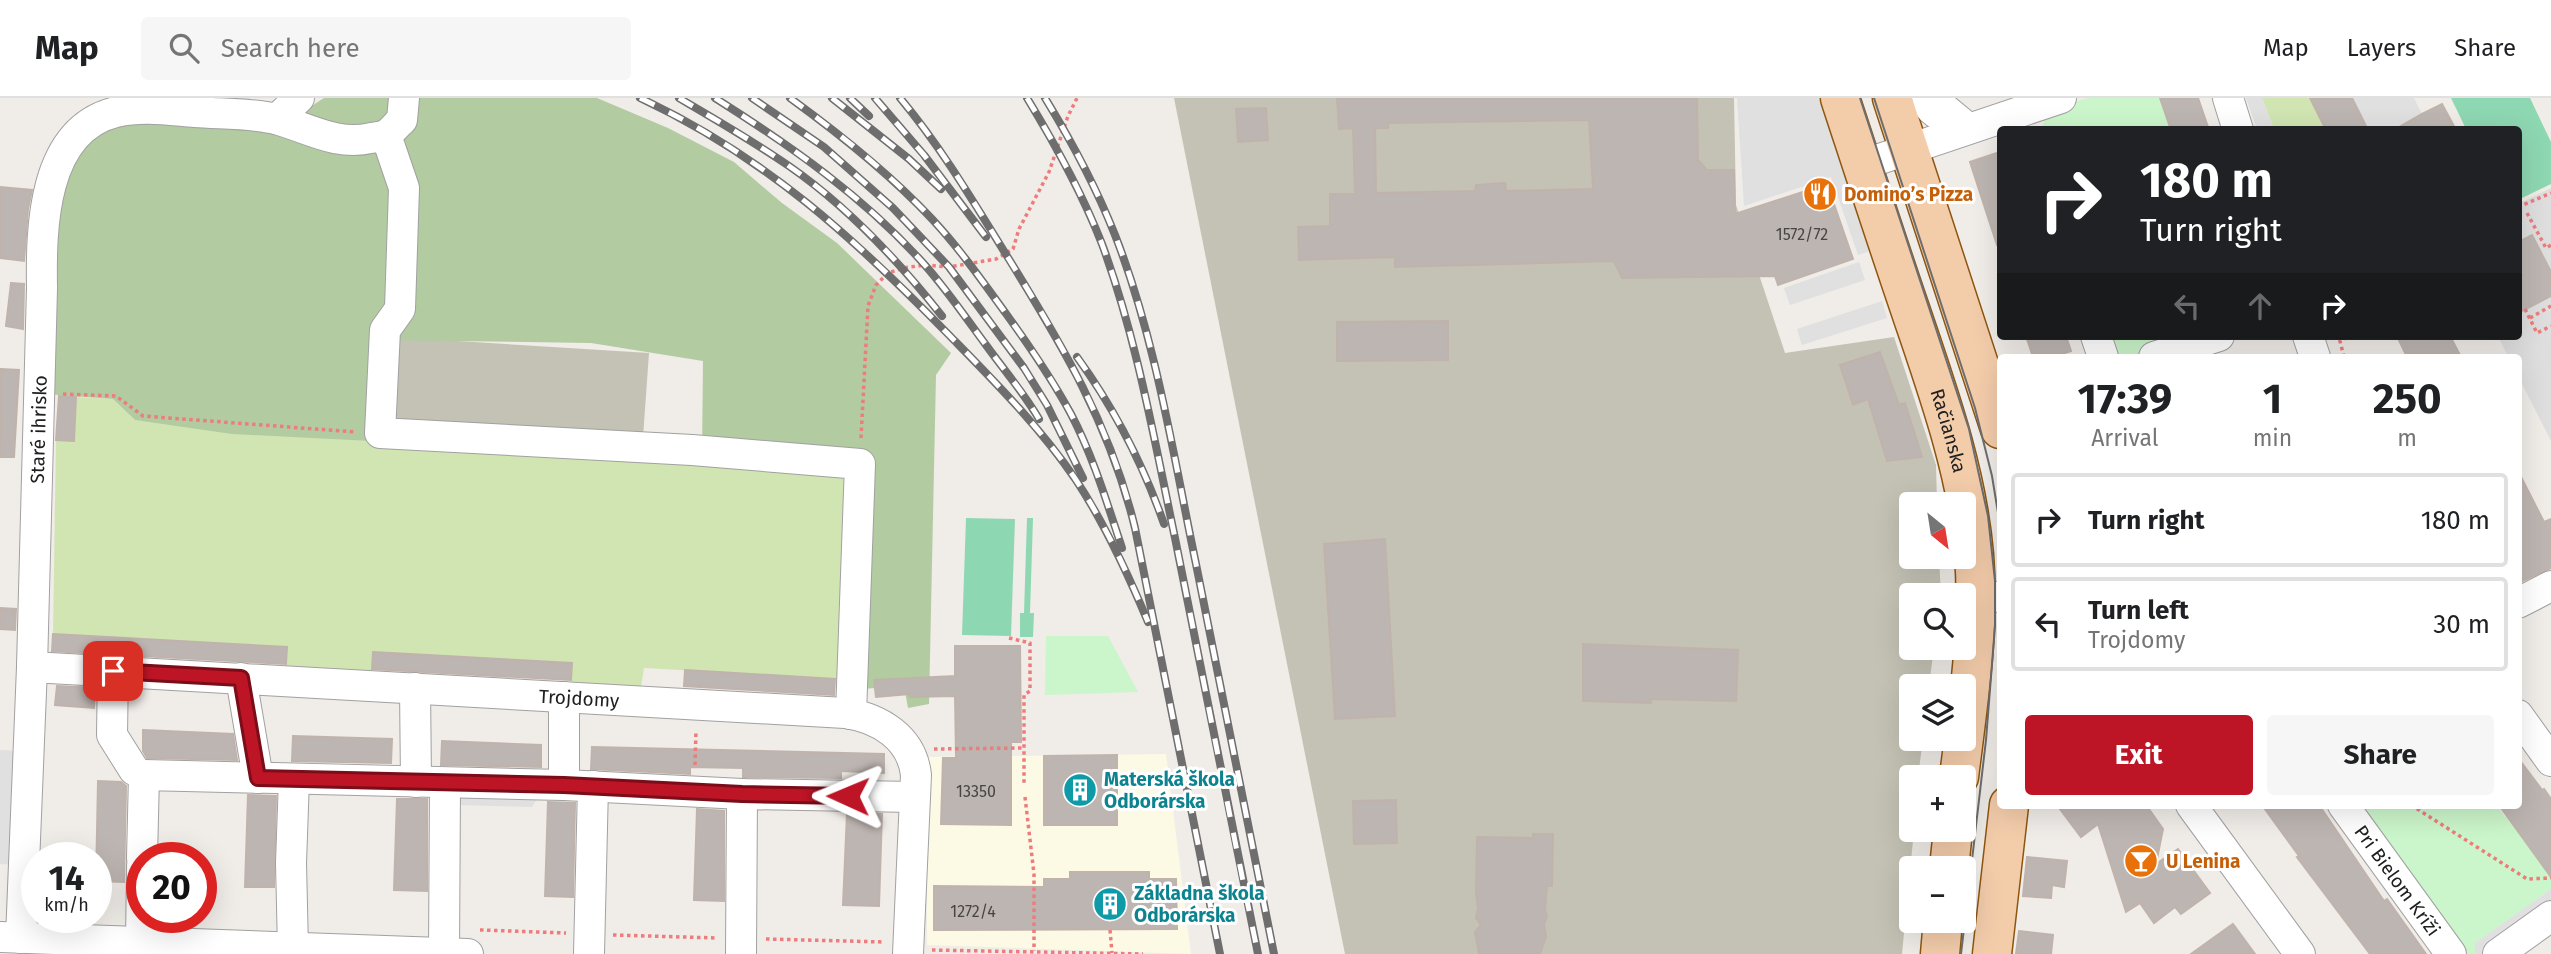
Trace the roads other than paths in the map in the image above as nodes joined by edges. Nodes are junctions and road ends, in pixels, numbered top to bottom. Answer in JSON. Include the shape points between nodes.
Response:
{"nodes":[{"id":1,"x":299,"y":98,"type":"edge"},
{"id":2,"x":404,"y":98,"type":"edge"},
{"id":3,"x":1840,"y":98,"type":"edge"},
{"id":4,"x":1892,"y":98,"type":"edge"},
{"id":5,"x":1927,"y":98,"type":"edge"},
{"id":6,"x":2061,"y":98,"type":"edge"},
{"id":7,"x":2228,"y":98,"type":"edge"},
{"id":8,"x":1990,"y":113,"type":"edge"},
{"id":9,"x":277,"y":119,"type":"junction"},
{"id":10,"x":2237,"y":126,"type":"edge"},
{"id":11,"x":386,"y":135,"type":"junction"},
{"id":12,"x":1909,"y":148,"type":"junction"},
{"id":13,"x":1862,"y":165,"type":"junction"},
{"id":14,"x":2207,"y":340,"type":"edge"},
{"id":15,"x":2163,"y":354,"type":"edge"},
{"id":16,"x":1997,"y":414,"type":"edge"},
{"id":17,"x":1988,"y":596,"type":"edge"},
{"id":18,"x":32,"y":667,"type":"junction"},
{"id":19,"x":113,"y":671,"type":"junction"},
{"id":20,"x":241,"y":678,"type":"junction"},
{"id":21,"x":415,"y":688,"type":"junction"},
{"id":22,"x":564,"y":697,"type":"junction"},
{"id":23,"x":851,"y":714,"type":"junction"},
{"id":24,"x":2522,"y":721,"type":"edge"},
{"id":25,"x":2551,"y":761,"type":"edge"},
{"id":26,"x":1960,"y":765,"type":"edge"},
{"id":27,"x":134,"y":770,"type":"dead end"},
{"id":28,"x":258,"y":778,"type":"junction"},
{"id":29,"x":294,"y":779,"type":"junction"},
{"id":30,"x":416,"y":782,"type":"junction"},
{"id":31,"x":445,"y":783,"type":"junction"},
{"id":32,"x":564,"y":785,"type":"junction"},
{"id":33,"x":593,"y":786,"type":"junction"},
{"id":34,"x":742,"y":794,"type":"junction"},
{"id":35,"x":914,"y":797,"type":"junction"},
{"id":36,"x":2009,"y":809,"type":"edge"},
{"id":37,"x":2197,"y":809,"type":"edge"},
{"id":38,"x":2346,"y":809,"type":"edge"},
{"id":39,"x":142,"y":842,"type":"edge"},
{"id":40,"x":2551,"y":916,"type":"edge"},
{"id":41,"x":141,"y":933,"type":"edge"},
{"id":42,"x":1942,"y":933,"type":"edge"},
{"id":43,"x":10,"y":937,"type":"edge"},
{"id":44,"x":141,"y":943,"type":"junction"},
{"id":45,"x":589,"y":944,"type":"edge"},
{"id":46,"x":452,"y":945,"type":"edge"},
{"id":47,"x":741,"y":946,"type":"edge"},
{"id":48,"x":901,"y":948,"type":"edge"},
{"id":49,"x":293,"y":949,"type":"junction"},
{"id":50,"x":215,"y":950,"type":"edge"},
{"id":51,"x":1940,"y":954,"type":"edge"},
{"id":52,"x":1992,"y":954,"type":"edge"},
{"id":53,"x":2300,"y":954,"type":"edge"},
{"id":54,"x":2451,"y":954,"type":"edge"},
{"id":55,"x":2498,"y":954,"type":"edge"}],
"edges":[{"from":1,"to":9,"type":"street"},
{"from":2,"to":11,"type":"street","via":[[402,120]]},
{"from":3,"to":13,"type":"main road","name":"Račianska"},
{"from":4,"to":12,"type":"main road"},
{"from":5,"to":8,"type":"street","via":[[1936,113]]},
{"from":6,"to":8,"type":"street"},
{"from":7,"to":10,"type":"street"},
{"from":8,"to":12,"type":"street"},
{"from":9,"to":11,"type":"street","name":"Staré ihrisko","via":[[348,141]]},
{"from":9,"to":18,"type":"street","name":"Staré ihrisko","via":[[145,108],[114,113],[92,122],[73,139],[52,180],[41,245]]},
{"from":11,"to":23,"type":"street","via":[[404,188],[400,309],[385,330],[380,433],[859,464]]},
{"from":12,"to":13,"type":"street"},
{"from":12,"to":16,"type":"main road"},
{"from":13,"to":17,"type":"main road","name":"Račianska","via":[[1937,390]]},
{"from":14,"to":15,"type":"street"},
{"from":17,"to":26,"type":"main road","name":"Račianska","via":[[1971,675]]},
{"from":18,"to":19,"type":"street","name":"Trojdomy"},
{"from":18,"to":43,"type":"street","name":"Staré ihrisko"},
{"from":19,"to":20,"type":"street","name":"Trojdomy"},
{"from":19,"to":27,"type":"street","via":[[112,735]]},
{"from":20,"to":21,"type":"street","name":"Trojdomy"},
{"from":20,"to":28,"type":"street"},
{"from":21,"to":22,"type":"street","name":"Trojdomy"},
{"from":21,"to":30,"type":"street"},
{"from":22,"to":23,"type":"street","name":"Trojdomy"},
{"from":22,"to":32,"type":"street"},
{"from":23,"to":35,"type":"street","name":"Trojdomy","via":[[882,725],[913,756]]},
{"from":24,"to":25,"type":"street"},
{"from":28,"to":29,"type":"street"},
{"from":28,"to":39,"type":"street","via":[[144,775]]},
{"from":29,"to":30,"type":"street"},
{"from":29,"to":49,"type":"street"},
{"from":30,"to":31,"type":"street"},
{"from":31,"to":32,"type":"street"},
{"from":31,"to":46,"type":"street"},
{"from":32,"to":33,"type":"street"},
{"from":33,"to":34,"type":"street"},
{"from":33,"to":45,"type":"street"},
{"from":34,"to":35,"type":"street"},
{"from":34,"to":47,"type":"street"},
{"from":35,"to":48,"type":"street"},
{"from":36,"to":52,"type":"main road"},
{"from":37,"to":53,"type":"street"},
{"from":38,"to":54,"type":"street","name":"Pri Bielom Kríži"},
{"from":40,"to":55,"type":"street"},
{"from":41,"to":44,"type":"street"},
{"from":42,"to":51,"type":"main road"},
{"from":43,"to":44,"type":"street"},
{"from":44,"to":50,"type":"street"},
{"from":46,"to":49,"type":"street"},
{"from":49,"to":50,"type":"street"}]}
